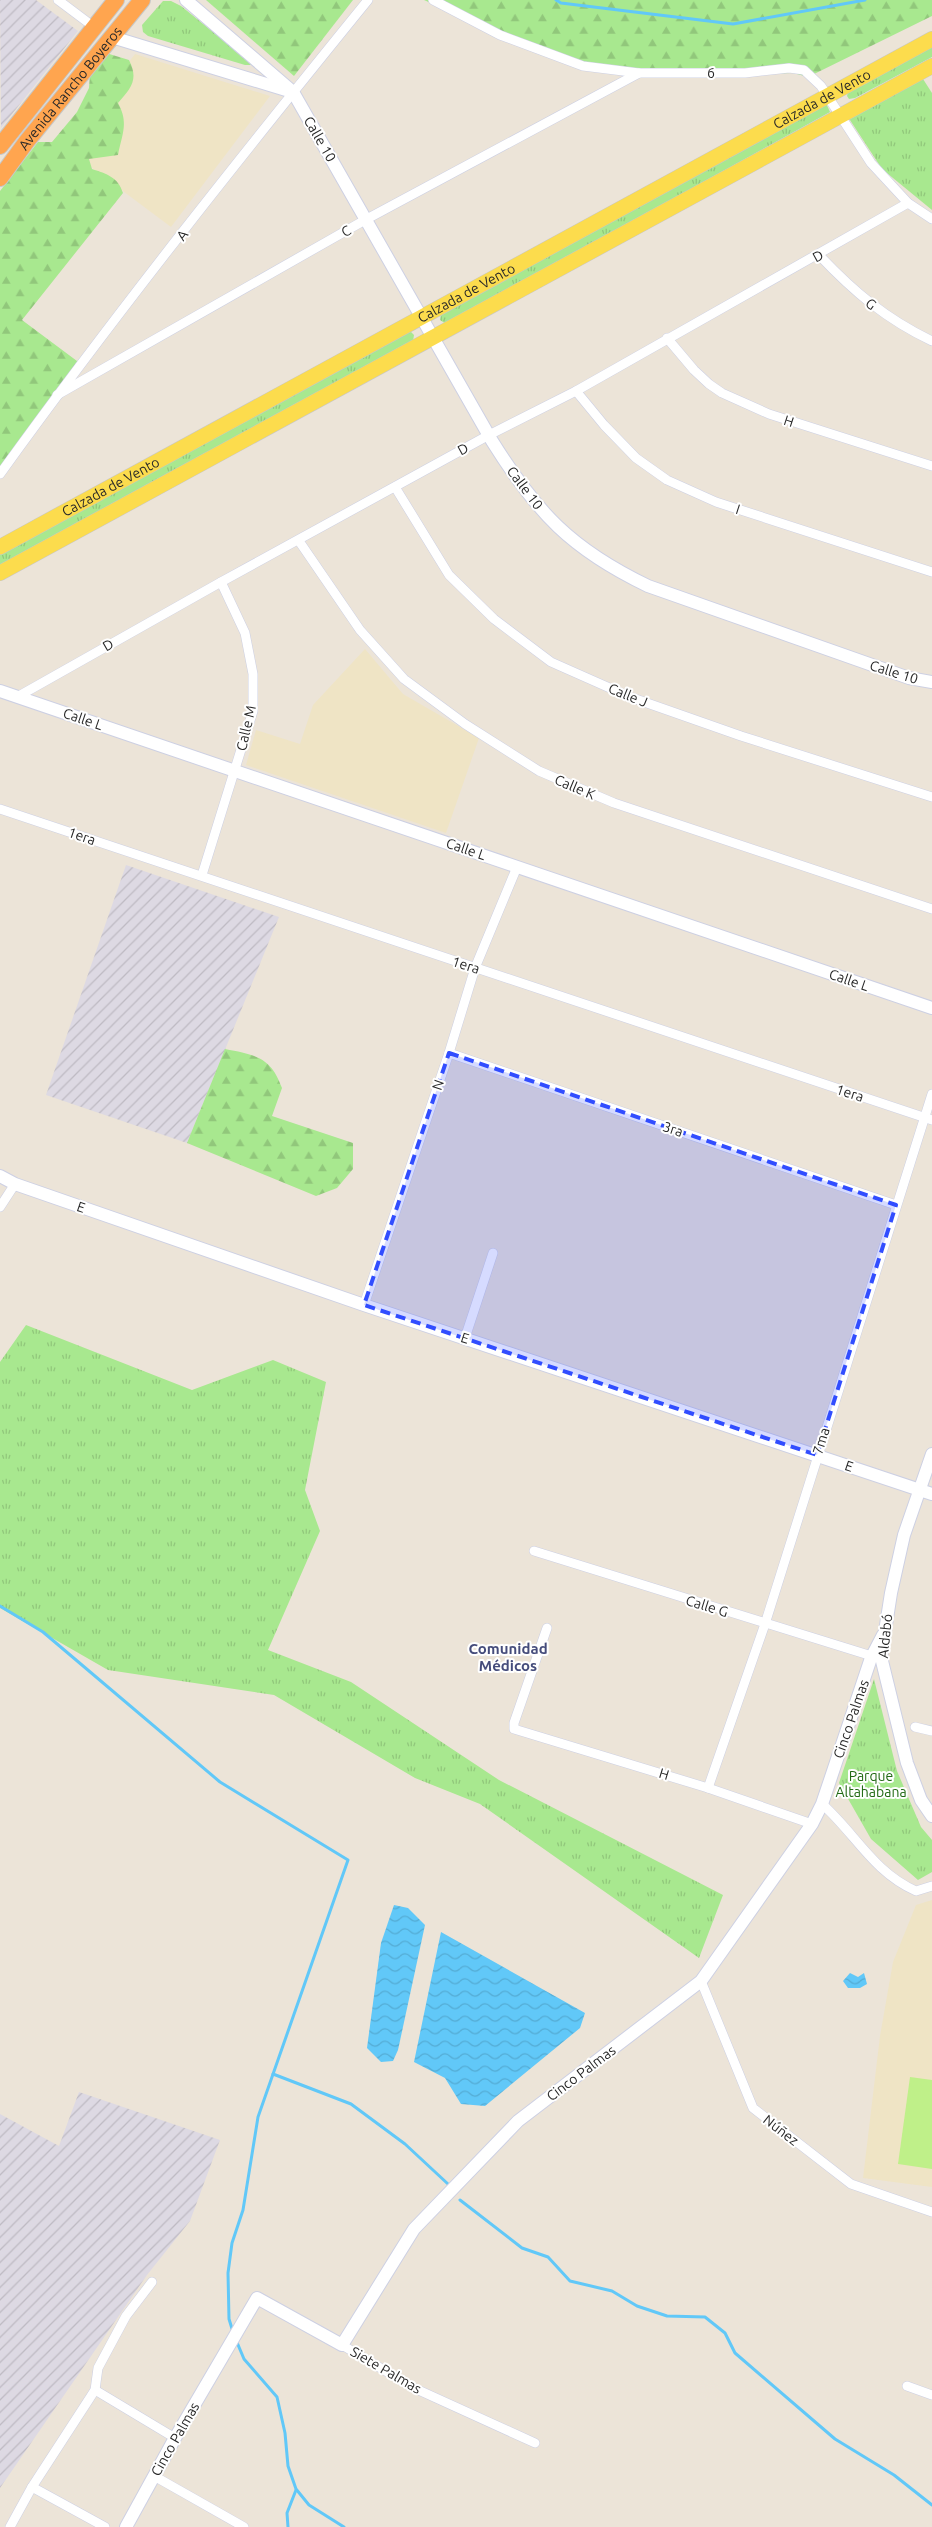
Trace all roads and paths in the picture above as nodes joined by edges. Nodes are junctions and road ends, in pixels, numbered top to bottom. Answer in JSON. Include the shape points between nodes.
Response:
{"nodes":[{"id":1,"x":58,"y":0,"type":"edge"},
{"id":2,"x":116,"y":0,"type":"edge"},
{"id":3,"x":142,"y":0,"type":"edge"},
{"id":4,"x":186,"y":0,"type":"edge"},
{"id":5,"x":368,"y":0,"type":"edge"},
{"id":6,"x":434,"y":0,"type":"edge"},
{"id":7,"x":94,"y":26,"type":"junction"},
{"id":8,"x":112,"y":37,"type":"junction"},
{"id":9,"x":932,"y":39,"type":"edge"},
{"id":10,"x":932,"y":67,"type":"edge"},
{"id":11,"x":639,"y":73,"type":"junction"},
{"id":12,"x":293,"y":92,"type":"junction"},
{"id":13,"x":828,"y":97,"type":"junction"},
{"id":14,"x":840,"y":116,"type":"junction"},
{"id":15,"x":0,"y":146,"type":"edge"},
{"id":16,"x":0,"y":178,"type":"edge"},
{"id":17,"x":908,"y":203,"type":"junction"},
{"id":18,"x":932,"y":219,"type":"edge"},
{"id":19,"x":367,"y":220,"type":"junction"},
{"id":20,"x":820,"y":255,"type":"junction"},
{"id":21,"x":421,"y":319,"type":"junction"},
{"id":22,"x":667,"y":338,"type":"junction"},
{"id":23,"x":432,"y":339,"type":"junction"},
{"id":24,"x":932,"y":341,"type":"edge"},
{"id":25,"x":576,"y":390,"type":"junction"},
{"id":26,"x":57,"y":395,"type":"junction"},
{"id":27,"x":489,"y":434,"type":"junction"},
{"id":28,"x":932,"y":466,"type":"edge"},
{"id":29,"x":0,"y":474,"type":"edge"},
{"id":30,"x":395,"y":487,"type":"junction"},
{"id":31,"x":299,"y":541,"type":"junction"},
{"id":32,"x":0,"y":548,"type":"edge"},
{"id":33,"x":932,"y":572,"type":"edge"},
{"id":34,"x":0,"y":573,"type":"edge"},
{"id":35,"x":221,"y":582,"type":"junction"},
{"id":36,"x":932,"y":682,"type":"edge"},
{"id":37,"x":0,"y":691,"type":"edge"},
{"id":38,"x":17,"y":697,"type":"junction"},
{"id":39,"x":235,"y":770,"type":"junction"},
{"id":40,"x":932,"y":797,"type":"edge"},
{"id":41,"x":0,"y":809,"type":"edge"},
{"id":42,"x":517,"y":867,"type":"junction"},
{"id":43,"x":202,"y":875,"type":"junction"},
{"id":44,"x":932,"y":909,"type":"edge"},
{"id":45,"x":475,"y":968,"type":"junction"},
{"id":46,"x":932,"y":1008,"type":"edge"},
{"id":47,"x":449,"y":1053,"type":"junction"},
{"id":48,"x":932,"y":1094,"type":"edge"},
{"id":49,"x":928,"y":1119,"type":"edge"},
{"id":50,"x":0,"y":1176,"type":"edge"},
{"id":51,"x":15,"y":1184,"type":"junction"},
{"id":52,"x":896,"y":1204,"type":"junction"},
{"id":53,"x":0,"y":1206,"type":"edge"},
{"id":54,"x":493,"y":1253,"type":"dead end"},
{"id":55,"x":364,"y":1305,"type":"junction"},
{"id":56,"x":465,"y":1338,"type":"junction"},
{"id":57,"x":932,"y":1454,"type":"edge"},
{"id":58,"x":817,"y":1455,"type":"junction"},
{"id":59,"x":926,"y":1491,"type":"edge"},
{"id":60,"x":534,"y":1551,"type":"dead end"},
{"id":61,"x":765,"y":1624,"type":"junction"},
{"id":62,"x":547,"y":1628,"type":"dead end"},
{"id":63,"x":883,"y":1635,"type":"joint"},
{"id":64,"x":876,"y":1657,"type":"junction"},
{"id":65,"x":915,"y":1728,"type":"dead end"},
{"id":66,"x":932,"y":1731,"type":"edge"},
{"id":67,"x":708,"y":1788,"type":"junction"},
{"id":68,"x":822,"y":1804,"type":"junction"},
{"id":69,"x":932,"y":1816,"type":"edge"},
{"id":70,"x":812,"y":1824,"type":"junction"},
{"id":71,"x":932,"y":1886,"type":"edge"},
{"id":72,"x":701,"y":1981,"type":"junction"},
{"id":73,"x":932,"y":2212,"type":"edge"},
{"id":74,"x":152,"y":2282,"type":"dead end"},
{"id":75,"x":248,"y":2315,"type":"joint"},
{"id":76,"x":342,"y":2345,"type":"junction"},
{"id":77,"x":907,"y":2386,"type":"dead end"},
{"id":78,"x":95,"y":2390,"type":"junction"},
{"id":79,"x":932,"y":2395,"type":"edge"},
{"id":80,"x":175,"y":2438,"type":"junction"},
{"id":81,"x":535,"y":2443,"type":"dead end"},
{"id":82,"x":154,"y":2476,"type":"junction"},
{"id":83,"x":32,"y":2487,"type":"junction"},
{"id":84,"x":10,"y":2527,"type":"edge"},
{"id":85,"x":105,"y":2527,"type":"edge"},
{"id":86,"x":126,"y":2527,"type":"edge"},
{"id":87,"x":244,"y":2527,"type":"edge"}],
"edges":[{"from":1,"to":7,"type":"street"},
{"from":2,"to":7,"type":"highway","name":"Avenida Rancho Boyeros"},
{"from":3,"to":8,"type":"highway","name":"Avenida Rancho Boyeros"},
{"from":4,"to":12,"type":"street","name":"Calle 10"},
{"from":5,"to":12,"type":"street","name":"A"},
{"from":6,"to":11,"type":"street","name":"6","via":[[500,35],[583,66]]},
{"from":7,"to":15,"type":"highway","name":"Avenida Rancho Boyeros"},
{"from":8,"to":12,"type":"street"},
{"from":8,"to":16,"type":"highway","name":"Avenida Rancho Boyeros","via":[[26,141]]},
{"from":9,"to":13,"type":"main road","name":"Calzada de Vento"},
{"from":10,"to":14,"type":"main road","name":"Calzada de Vento"},
{"from":11,"to":13,"type":"street","name":"6","via":[[745,73],[796,68],[816,80]]},
{"from":11,"to":19,"type":"street","name":"C"},
{"from":12,"to":19,"type":"street","name":"Calle 10"},
{"from":12,"to":26,"type":"street","name":"A"},
{"from":13,"to":14,"type":"street","name":"6"},
{"from":13,"to":21,"type":"main road","name":"Calzada de Vento"},
{"from":14,"to":17,"type":"street","name":"6","via":[[870,163]]},
{"from":14,"to":23,"type":"main road","name":"Calzada de Vento"},
{"from":17,"to":18,"type":"street","name":"6"},
{"from":17,"to":20,"type":"street","name":"D"},
{"from":19,"to":21,"type":"street","name":"Calle 10"},
{"from":19,"to":26,"type":"street","name":"C"},
{"from":20,"to":22,"type":"street","name":"D"},
{"from":20,"to":24,"type":"street","name":"G","via":[[849,287],[881,312]]},
{"from":21,"to":23,"type":"street","name":"Calle 10"},
{"from":21,"to":32,"type":"main road","name":"Calzada de Vento"},
{"from":22,"to":25,"type":"street","name":"D"},
{"from":22,"to":28,"type":"street","name":"H","via":[[694,370],[722,392],[769,414]]},
{"from":23,"to":27,"type":"street","name":"Calle 10"},
{"from":23,"to":34,"type":"main road","name":"Calzada de Vento"},
{"from":25,"to":27,"type":"street","name":"D"},
{"from":25,"to":33,"type":"street","name":"I","via":[[636,458],[668,480],[716,502]]},
{"from":26,"to":29,"type":"street","name":"A"},
{"from":27,"to":30,"type":"street","name":"D"},
{"from":27,"to":36,"type":"street","name":"Calle 10","via":[[536,504],[579,546],[609,567],[692,603],[909,678]]},
{"from":30,"to":31,"type":"street","name":"D"},
{"from":30,"to":40,"type":"street","name":"Calle J","via":[[449,576],[494,618],[551,662],[630,697]]},
{"from":31,"to":35,"type":"street","name":"D"},
{"from":31,"to":44,"type":"street","name":"Calle K","via":[[360,630],[404,679],[465,724],[539,771],[622,806]]},
{"from":35,"to":38,"type":"street","name":"D"},
{"from":35,"to":39,"type":"street","name":"Calle M","via":[[245,633],[253,674],[252,711]]},
{"from":37,"to":38,"type":"street","name":"Calle L"},
{"from":38,"to":39,"type":"street","name":"Calle L"},
{"from":39,"to":42,"type":"street","name":"Calle L"},
{"from":39,"to":43,"type":"street","name":"Calle M"},
{"from":41,"to":43,"type":"street","name":"1era"},
{"from":42,"to":45,"type":"street","name":"N"},
{"from":42,"to":46,"type":"street","name":"Calle L"},
{"from":43,"to":45,"type":"street","name":"1era"},
{"from":45,"to":47,"type":"street","name":"N"},
{"from":45,"to":49,"type":"street","name":"1era"},
{"from":47,"to":52,"type":"street","name":"3ra"},
{"from":47,"to":55,"type":"street","name":"N"},
{"from":48,"to":49,"type":"street","name":"7ma"},
{"from":49,"to":52,"type":"street","name":"7ma"},
{"from":50,"to":51,"type":"street","name":"E"},
{"from":51,"to":53,"type":"street"},
{"from":51,"to":55,"type":"street","name":"E"},
{"from":52,"to":58,"type":"street","name":"7ma"},
{"from":54,"to":56,"type":"street"},
{"from":55,"to":56,"type":"street","name":"E"},
{"from":56,"to":58,"type":"street","name":"E"},
{"from":57,"to":59,"type":"street","name":"Aldabó"},
{"from":58,"to":59,"type":"street","name":"E"},
{"from":58,"to":61,"type":"street","name":"7ma"},
{"from":59,"to":63,"type":"street","name":"Aldabó","via":[[904,1535]]},
{"from":60,"to":61,"type":"street","name":"Calle G"},
{"from":61,"to":64,"type":"street","name":"Calle G"},
{"from":61,"to":67,"type":"street","name":"7ma"},
{"from":62,"to":67,"type":"street","name":"H","via":[[514,1729]]},
{"from":63,"to":64,"type":"street","name":"Cinco Palmas"},
{"from":64,"to":68,"type":"street","name":"Cinco Palmas"},
{"from":64,"to":69,"type":"street","name":"Aldabó","via":[[907,1763],[921,1800]]},
{"from":65,"to":66,"type":"street"},
{"from":67,"to":70,"type":"street","name":"H"},
{"from":68,"to":70,"type":"street","name":"Cinco Palmas"},
{"from":68,"to":71,"type":"street","via":[[896,1883],[916,1892]]},
{"from":70,"to":72,"type":"street","name":"Cinco Palmas"},
{"from":72,"to":73,"type":"street","name":"Núñez","via":[[753,2108],[851,2184]]},
{"from":72,"to":76,"type":"street","name":"Cinco Palmas","via":[[518,2121],[414,2229]]},
{"from":74,"to":78,"type":"street","via":[[126,2316],[98,2368]]},
{"from":75,"to":76,"type":"street","name":"Siete Palmas","via":[[257,2298]]},
{"from":75,"to":80,"type":"street","name":"Cinco Palmas"},
{"from":76,"to":81,"type":"street","name":"Siete Palmas","via":[[414,2388]]},
{"from":77,"to":79,"type":"street"},
{"from":78,"to":80,"type":"street"},
{"from":78,"to":83,"type":"street"},
{"from":80,"to":82,"type":"street","name":"Cinco Palmas"},
{"from":82,"to":86,"type":"street","name":"Cinco Palmas"},
{"from":82,"to":87,"type":"street"},
{"from":83,"to":84,"type":"street"},
{"from":83,"to":85,"type":"street"}]}
